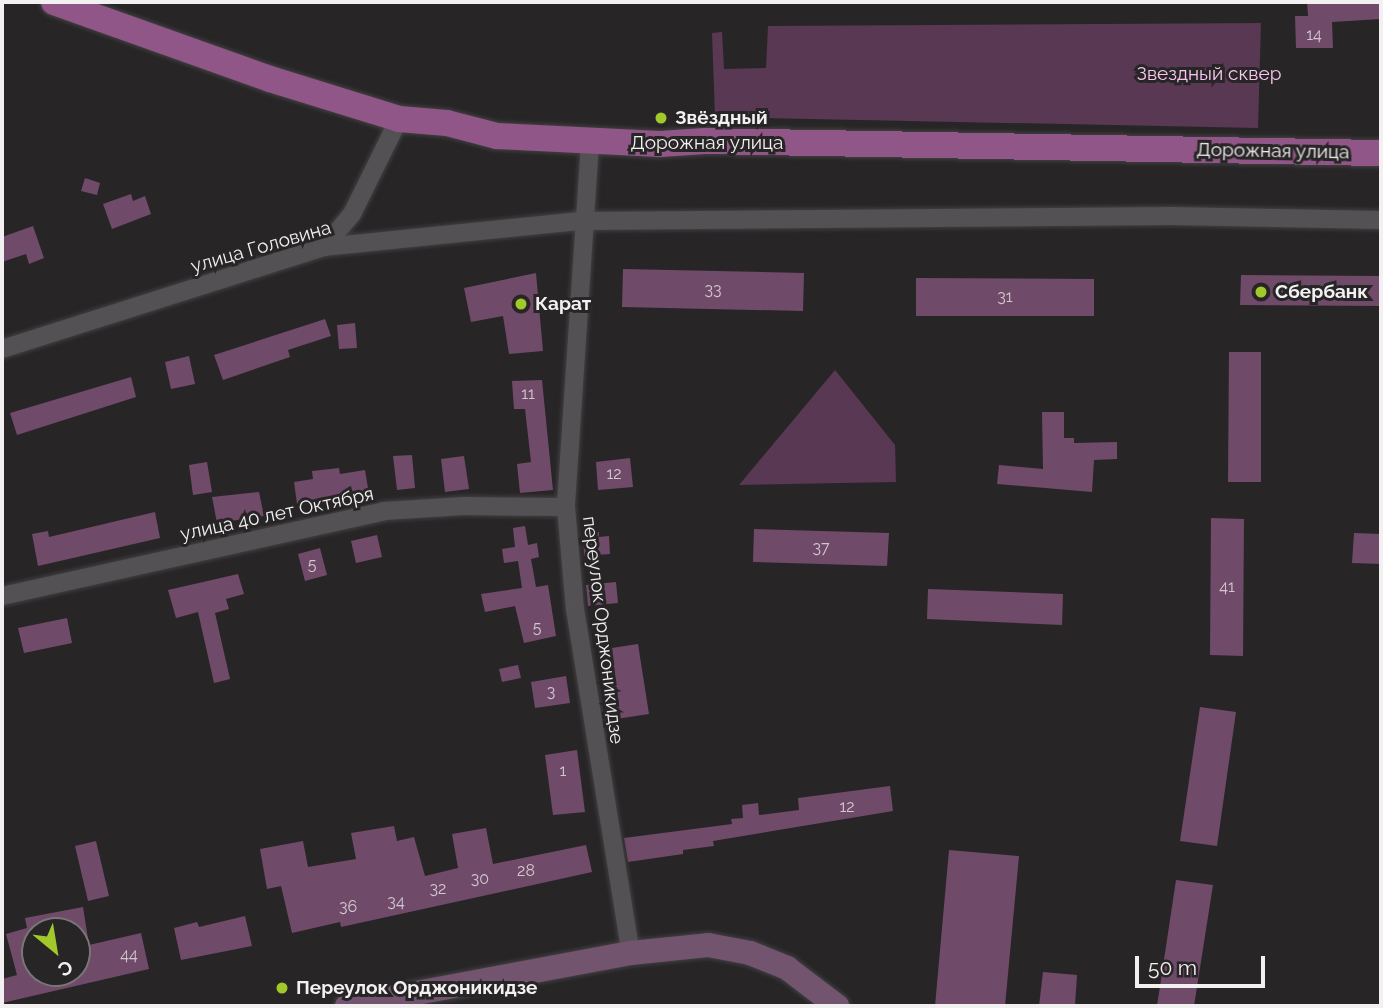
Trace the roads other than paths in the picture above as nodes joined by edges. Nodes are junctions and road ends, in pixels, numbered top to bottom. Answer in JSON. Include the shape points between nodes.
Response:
{"nodes":[{"id":1,"x":54,"y":2,"type":"edge"},
{"id":2,"x":399,"y":119,"type":"junction"},
{"id":3,"x":590,"y":143,"type":"junction"},
{"id":4,"x":1381,"y":153,"type":"edge"},
{"id":5,"x":582,"y":220,"type":"junction"},
{"id":6,"x":1381,"y":220,"type":"edge"},
{"id":7,"x":324,"y":247,"type":"junction"},
{"id":8,"x":2,"y":349,"type":"edge"},
{"id":9,"x":566,"y":507,"type":"junction"},
{"id":10,"x":2,"y":596,"type":"edge"},
{"id":11,"x":631,"y":953,"type":"junction"},
{"id":12,"x":346,"y":1006,"type":"edge"},
{"id":13,"x":837,"y":1006,"type":"edge"}],
"edges":[{"from":1,"to":2,"type":"main road","name":"Дорожная улица","via":[[270,79]]},
{"from":2,"to":3,"type":"main road","name":"Дорожная улица","via":[[447,123],[497,136]]},
{"from":2,"to":7,"type":"street","via":[[352,214]]},
{"from":3,"to":4,"type":"main road","name":"Дорожная улица"},
{"from":3,"to":5,"type":"street","name":"переулок Орджоникидзе"},
{"from":5,"to":6,"type":"street","name":"улица Головина","via":[[1171,216]]},
{"from":5,"to":7,"type":"street","name":"улица Головина"},
{"from":5,"to":9,"type":"street","name":"переулок Орджоникидзе"},
{"from":7,"to":8,"type":"street","name":"улица Головина"},
{"from":9,"to":10,"type":"street","name":"улица 40 лет Октября","via":[[384,511]]},
{"from":9,"to":11,"type":"street","name":"переулок Орджоникидзе","via":[[575,609]]},
{"from":11,"to":12,"type":"main road"},
{"from":11,"to":13,"type":"main road","via":[[708,945],[750,953],[787,968]]}]}
